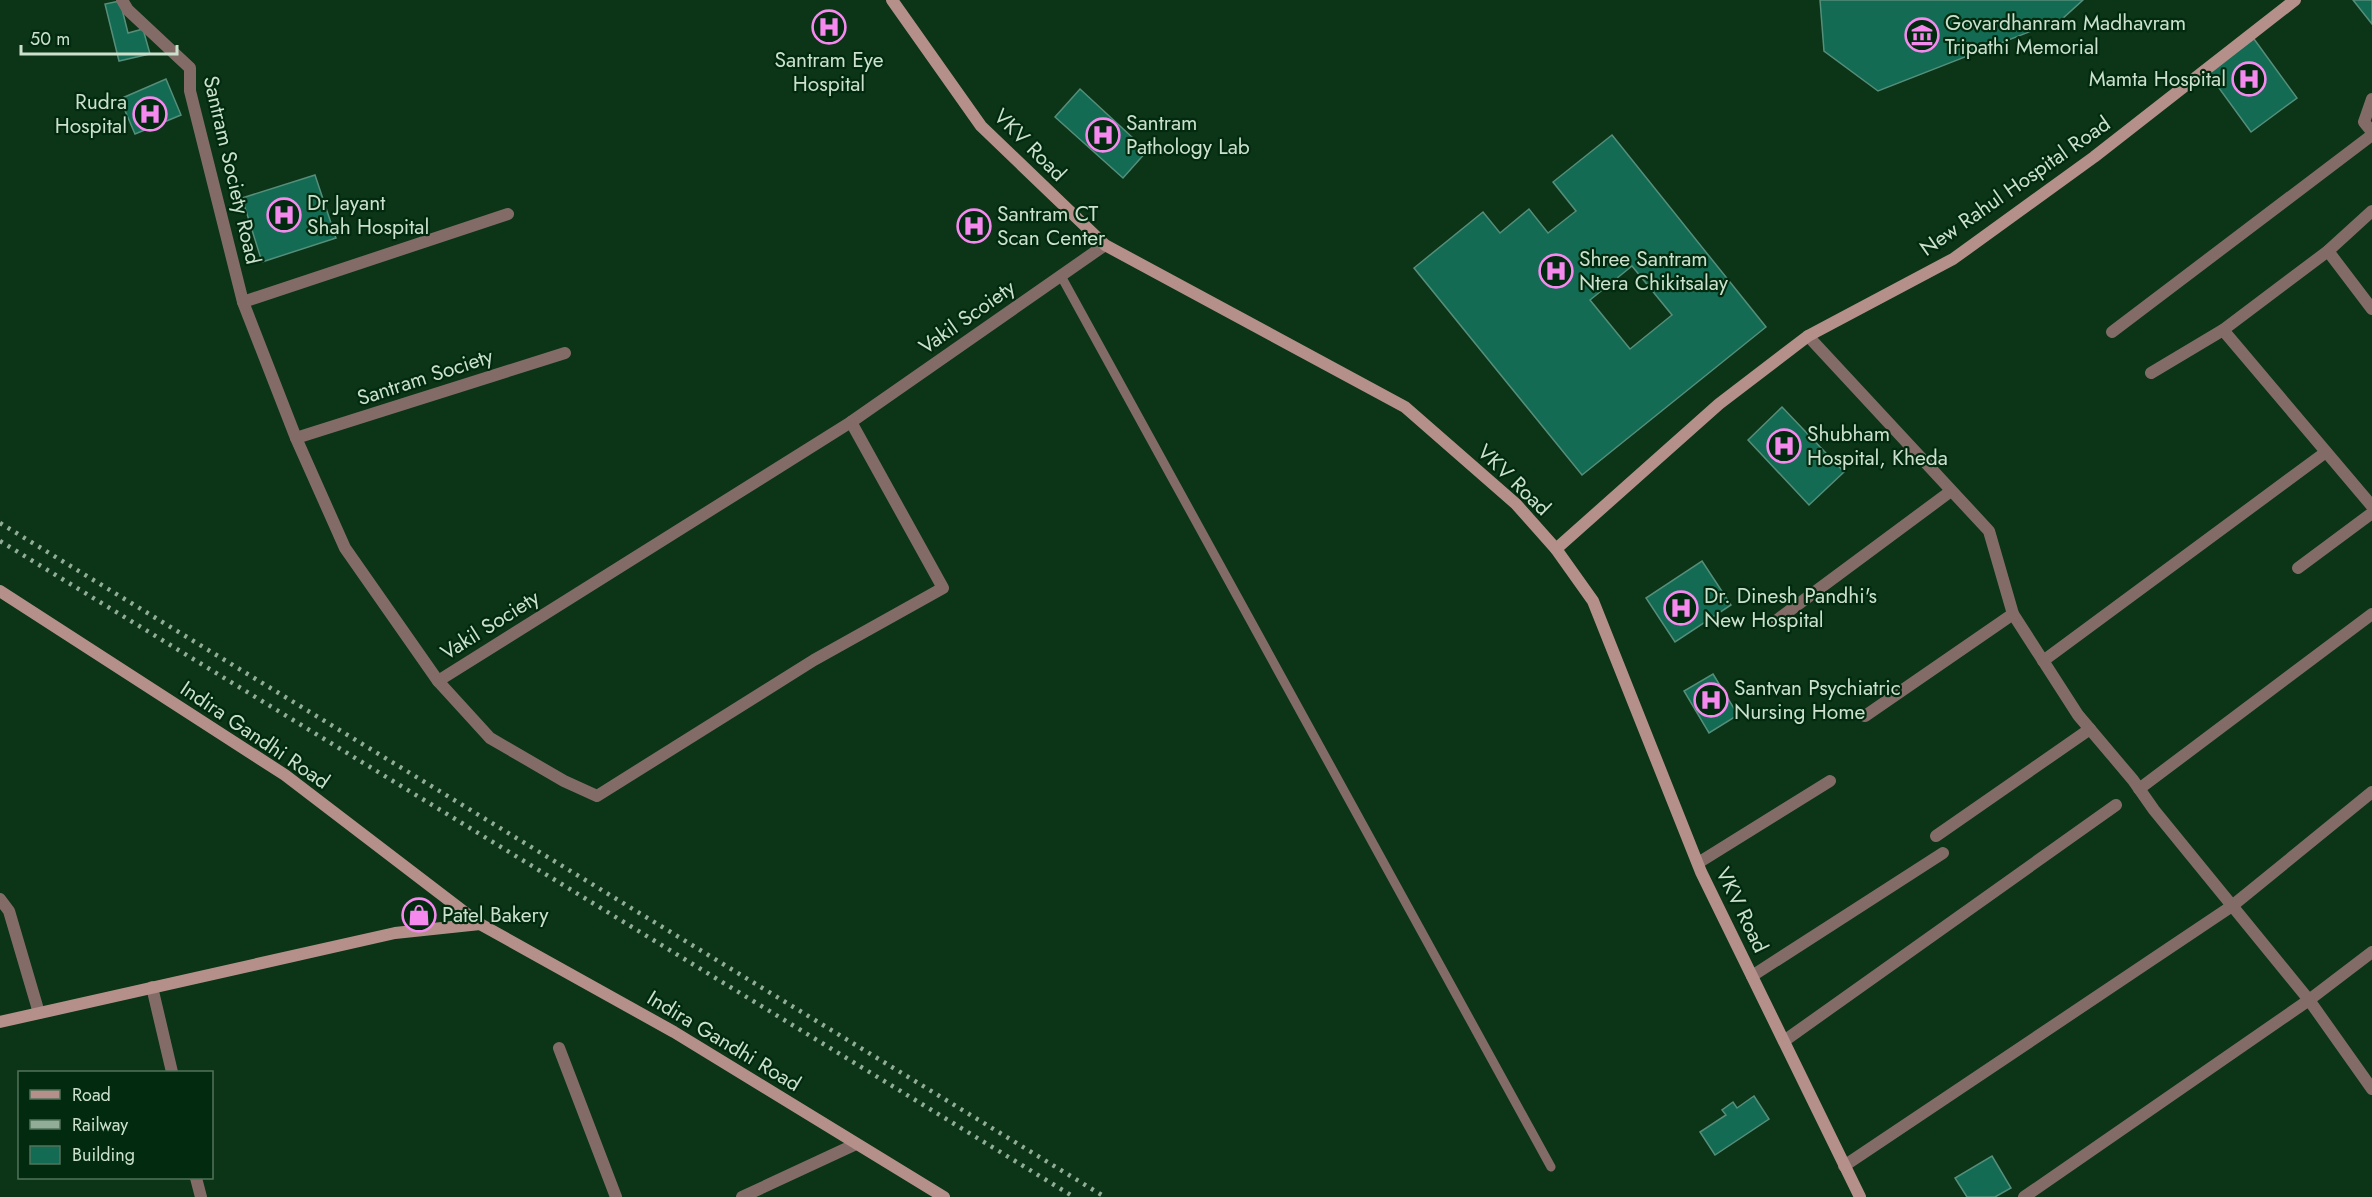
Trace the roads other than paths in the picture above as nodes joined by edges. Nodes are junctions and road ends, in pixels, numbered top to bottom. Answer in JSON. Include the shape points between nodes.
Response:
{"nodes":[{"id":1,"x":122,"y":0,"type":"edge"},
{"id":2,"x":892,"y":0,"type":"edge"},
{"id":3,"x":2295,"y":0,"type":"edge"},
{"id":4,"x":2372,"y":99,"type":"edge"},
{"id":5,"x":2372,"y":134,"type":"edge"},
{"id":6,"x":508,"y":214,"type":"dead end"},
{"id":7,"x":2371,"y":214,"type":"edge"},
{"id":8,"x":1105,"y":245,"type":"junction"},
{"id":9,"x":2328,"y":251,"type":"junction"},
{"id":10,"x":1061,"y":276,"type":"junction"},
{"id":11,"x":243,"y":302,"type":"junction"},
{"id":12,"x":2372,"y":309,"type":"edge"},
{"id":13,"x":2223,"y":330,"type":"junction"},
{"id":14,"x":2112,"y":332,"type":"dead end"},
{"id":15,"x":1808,"y":336,"type":"junction"},
{"id":16,"x":565,"y":353,"type":"dead end"},
{"id":17,"x":2151,"y":373,"type":"dead end"},
{"id":18,"x":851,"y":422,"type":"junction"},
{"id":19,"x":296,"y":438,"type":"junction"},
{"id":20,"x":2326,"y":452,"type":"junction"},
{"id":21,"x":1951,"y":491,"type":"junction"},
{"id":22,"x":2372,"y":506,"type":"edge"},
{"id":23,"x":2372,"y":513,"type":"edge"},
{"id":24,"x":1556,"y":549,"type":"junction"},
{"id":25,"x":2298,"y":568,"type":"dead end"},
{"id":26,"x":0,"y":591,"type":"edge"},
{"id":27,"x":2013,"y":614,"type":"junction"},
{"id":28,"x":2372,"y":614,"type":"edge"},
{"id":29,"x":1773,"y":622,"type":"dead end"},
{"id":30,"x":2043,"y":661,"type":"junction"},
{"id":31,"x":438,"y":681,"type":"junction"},
{"id":32,"x":1865,"y":716,"type":"dead end"},
{"id":33,"x":2090,"y":729,"type":"junction"},
{"id":34,"x":1830,"y":781,"type":"dead end"},
{"id":35,"x":2139,"y":789,"type":"junction"},
{"id":36,"x":2372,"y":792,"type":"edge"},
{"id":37,"x":2116,"y":805,"type":"dead end"},
{"id":38,"x":1936,"y":836,"type":"dead end"},
{"id":39,"x":1943,"y":853,"type":"dead end"},
{"id":40,"x":1698,"y":863,"type":"junction"},
{"id":41,"x":0,"y":899,"type":"edge"},
{"id":42,"x":2232,"y":906,"type":"junction"},
{"id":43,"x":480,"y":924,"type":"junction"},
{"id":44,"x":2372,"y":952,"type":"edge"},
{"id":45,"x":1752,"y":976,"type":"junction"},
{"id":46,"x":152,"y":987,"type":"junction"},
{"id":47,"x":2309,"y":1000,"type":"junction"},
{"id":48,"x":39,"y":1013,"type":"junction"},
{"id":49,"x":0,"y":1022,"type":"edge"},
{"id":50,"x":1784,"y":1041,"type":"junction"},
{"id":51,"x":559,"y":1048,"type":"dead end"},
{"id":52,"x":172,"y":1071,"type":"edge"},
{"id":53,"x":2372,"y":1089,"type":"edge"},
{"id":54,"x":856,"y":1144,"type":"junction"},
{"id":55,"x":1845,"y":1166,"type":"junction"},
{"id":56,"x":1551,"y":1167,"type":"dead end"},
{"id":57,"x":196,"y":1179,"type":"edge"},
{"id":58,"x":201,"y":1197,"type":"edge"},
{"id":59,"x":616,"y":1197,"type":"edge"},
{"id":60,"x":741,"y":1197,"type":"edge"},
{"id":61,"x":944,"y":1197,"type":"edge"},
{"id":62,"x":1860,"y":1197,"type":"edge"},
{"id":63,"x":2024,"y":1197,"type":"edge"}],
"edges":[{"from":1,"to":11,"type":"street","name":"Santram Society Road","via":[[190,68],[190,91]]},
{"from":2,"to":8,"type":"street","name":"VKV Road","via":[[981,126]]},
{"from":3,"to":15,"type":"street","name":"New Rahul Hospital Road","via":[[2094,156],[1953,259]]},
{"from":4,"to":5,"type":"street","via":[[2364,122]]},
{"from":5,"to":14,"type":"street"},
{"from":6,"to":11,"type":"street"},
{"from":7,"to":9,"type":"street"},
{"from":8,"to":10,"type":"street","name":"Vakil Scoiety"},
{"from":8,"to":24,"type":"street","name":"VKV Road","via":[[1405,407],[1516,504]]},
{"from":9,"to":12,"type":"street"},
{"from":9,"to":13,"type":"street"},
{"from":10,"to":18,"type":"street","name":"Vakil Scoiety"},
{"from":10,"to":56,"type":"lane"},
{"from":11,"to":19,"type":"street"},
{"from":13,"to":17,"type":"street"},
{"from":13,"to":20,"type":"street"},
{"from":15,"to":21,"type":"street"},
{"from":15,"to":24,"type":"street","name":"New Rahul Hospital Road","via":[[1719,404]]},
{"from":16,"to":19,"type":"street","name":"Santram Society"},
{"from":18,"to":31,"type":"street","name":"Vakil Society"},
{"from":18,"to":31,"type":"street","name":"Vakil Society","via":[[943,588],[814,660],[597,796],[490,738]]},
{"from":19,"to":31,"type":"street","via":[[345,548]]},
{"from":20,"to":22,"type":"street"},
{"from":20,"to":30,"type":"street"},
{"from":21,"to":27,"type":"street","via":[[1989,531]]},
{"from":21,"to":29,"type":"street"},
{"from":23,"to":25,"type":"street"},
{"from":24,"to":40,"type":"street","name":"VKV Road","via":[[1593,601]]},
{"from":26,"to":43,"type":"street","name":"Indira Gandhi Road","via":[[285,775]]},
{"from":27,"to":30,"type":"street"},
{"from":27,"to":32,"type":"street"},
{"from":28,"to":35,"type":"street"},
{"from":30,"to":33,"type":"street"},
{"from":33,"to":35,"type":"street"},
{"from":33,"to":38,"type":"street"},
{"from":34,"to":40,"type":"street"},
{"from":35,"to":42,"type":"street"},
{"from":36,"to":42,"type":"street"},
{"from":37,"to":50,"type":"street"},
{"from":39,"to":45,"type":"street"},
{"from":40,"to":45,"type":"street","name":"VKV Road"},
{"from":41,"to":48,"type":"street","via":[[9,911]]},
{"from":42,"to":47,"type":"street"},
{"from":42,"to":55,"type":"street"},
{"from":43,"to":46,"type":"street","via":[[395,933]]},
{"from":43,"to":54,"type":"street","name":"Indira Gandhi Road","via":[[674,1032]]},
{"from":44,"to":47,"type":"street"},
{"from":45,"to":50,"type":"street","name":"VKV Road"},
{"from":46,"to":48,"type":"street"},
{"from":46,"to":52,"type":"street"},
{"from":47,"to":53,"type":"street"},
{"from":47,"to":63,"type":"street"},
{"from":48,"to":49,"type":"street"},
{"from":50,"to":55,"type":"street","name":"VKV Road"},
{"from":51,"to":59,"type":"street"},
{"from":54,"to":60,"type":"street"},
{"from":54,"to":61,"type":"street","name":"Indira Gandhi Road"},
{"from":55,"to":62,"type":"street","name":"VKV Road"},
{"from":57,"to":58,"type":"street"}]}
